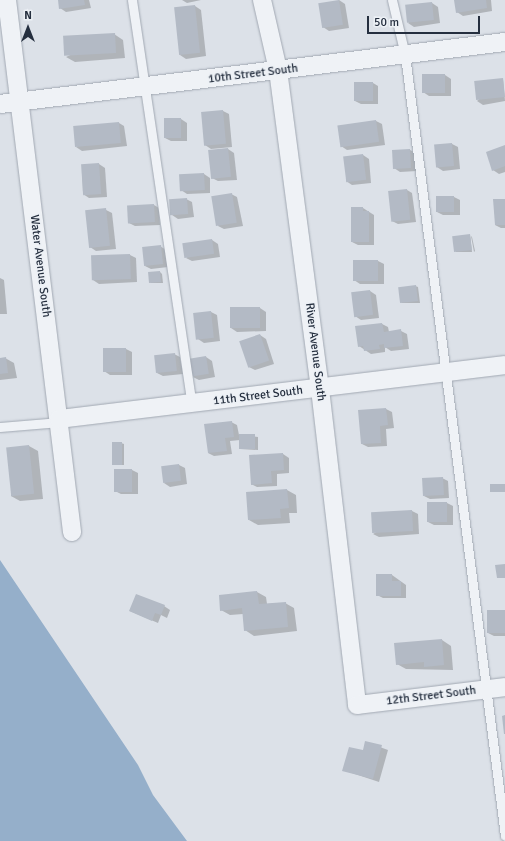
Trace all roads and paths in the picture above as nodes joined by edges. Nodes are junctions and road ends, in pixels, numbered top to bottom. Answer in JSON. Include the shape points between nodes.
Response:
{"nodes":[{"id":1,"x":7,"y":0,"type":"edge"},
{"id":2,"x":132,"y":0,"type":"edge"},
{"id":3,"x":262,"y":0,"type":"edge"},
{"id":4,"x":392,"y":0,"type":"edge"},
{"id":5,"x":505,"y":42,"type":"edge"},
{"id":6,"x":405,"y":55,"type":"junction"},
{"id":7,"x":278,"y":70,"type":"junction"},
{"id":8,"x":146,"y":87,"type":"junction"},
{"id":9,"x":20,"y":102,"type":"junction"},
{"id":10,"x":0,"y":104,"type":"edge"},
{"id":11,"x":505,"y":365,"type":"edge"},
{"id":12,"x":448,"y":372,"type":"junction"},
{"id":13,"x":320,"y":389,"type":"junction"},
{"id":14,"x":192,"y":404,"type":"junction"},
{"id":15,"x":59,"y":421,"type":"junction"},
{"id":16,"x":0,"y":427,"type":"edge"},
{"id":17,"x":72,"y":532,"type":"dead end"},
{"id":18,"x":505,"y":687,"type":"edge"},
{"id":19,"x":486,"y":689,"type":"junction"},
{"id":20,"x":357,"y":705,"type":"joint"},
{"id":21,"x":505,"y":836,"type":"edge"}],
"edges":[{"from":1,"to":9,"type":"street","name":"Water Avenue South"},
{"from":2,"to":8,"type":"lane"},
{"from":3,"to":7,"type":"street","name":"River Avenue South"},
{"from":4,"to":6,"type":"lane"},
{"from":5,"to":6,"type":"street","name":"10th Street South"},
{"from":6,"to":7,"type":"street","name":"10th Street South"},
{"from":6,"to":12,"type":"lane"},
{"from":7,"to":8,"type":"street","name":"10th Street South"},
{"from":7,"to":13,"type":"street","name":"River Avenue South"},
{"from":8,"to":9,"type":"street","name":"10th Street South"},
{"from":8,"to":14,"type":"lane"},
{"from":9,"to":10,"type":"street","name":"10th Street South"},
{"from":9,"to":15,"type":"street","name":"Water Avenue South"},
{"from":11,"to":12,"type":"street","name":"11th Street South"},
{"from":12,"to":13,"type":"street","name":"11th Street South"},
{"from":12,"to":19,"type":"lane"},
{"from":13,"to":14,"type":"street","name":"11th Street South"},
{"from":13,"to":20,"type":"street","name":"River Avenue South"},
{"from":14,"to":15,"type":"street","name":"11th Street South"},
{"from":15,"to":16,"type":"lane"},
{"from":15,"to":17,"type":"street","name":"Water Avenue South"},
{"from":18,"to":19,"type":"street","name":"12th Street South"},
{"from":19,"to":20,"type":"street","name":"12th Street South"},
{"from":19,"to":21,"type":"lane"}]}
